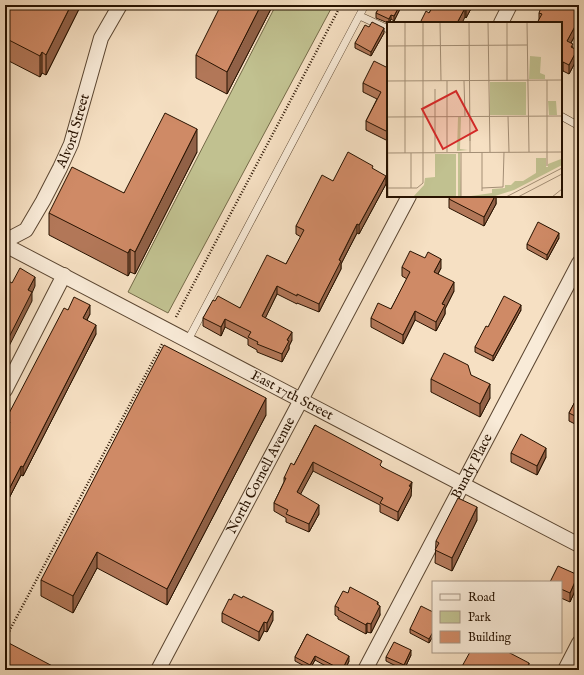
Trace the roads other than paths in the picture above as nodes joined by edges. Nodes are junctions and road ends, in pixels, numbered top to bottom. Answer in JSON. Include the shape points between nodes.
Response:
{"nodes":[{"id":1,"x":120,"y":5,"type":"edge"},
{"id":2,"x":365,"y":5,"type":"edge"},
{"id":3,"x":510,"y":5,"type":"edge"},
{"id":4,"x":360,"y":16,"type":"junction"},
{"id":5,"x":502,"y":22,"type":"edge"},
{"id":6,"x":387,"y":29,"type":"edge"},
{"id":7,"x":562,"y":117,"type":"edge"},
{"id":8,"x":579,"y":126,"type":"edge"},
{"id":9,"x":408,"y":197,"type":"edge"},
{"id":10,"x":5,"y":242,"type":"edge"},
{"id":11,"x":5,"y":245,"type":"edge"},
{"id":12,"x":579,"y":263,"type":"edge"},
{"id":13,"x":64,"y":275,"type":"junction"},
{"id":14,"x":188,"y":340,"type":"junction"},
{"id":15,"x":5,"y":390,"type":"edge"},
{"id":16,"x":300,"y":401,"type":"junction"},
{"id":17,"x":462,"y":485,"type":"junction"},
{"id":18,"x":579,"y":545,"type":"edge"},
{"id":19,"x":579,"y":643,"type":"edge"},
{"id":20,"x":158,"y":670,"type":"edge"},
{"id":21,"x":365,"y":670,"type":"edge"},
{"id":22,"x":565,"y":670,"type":"edge"}],
"edges":[{"from":1,"to":10,"type":"street","name":"Alvord Street","via":[[101,38],[71,144],[57,175],[26,230]]},
{"from":2,"to":4,"type":"lane"},
{"from":3,"to":5,"type":"street"},
{"from":4,"to":6,"type":"lane"},
{"from":4,"to":14,"type":"lane"},
{"from":7,"to":8,"type":"lane"},
{"from":9,"to":16,"type":"street","name":"North Cornell Avenue"},
{"from":11,"to":13,"type":"street","name":"East 17th Street"},
{"from":12,"to":17,"type":"street","name":"Bundy Place"},
{"from":13,"to":14,"type":"street","name":"East 17th Street"},
{"from":13,"to":15,"type":"street"},
{"from":14,"to":16,"type":"street","name":"East 17th Street"},
{"from":16,"to":17,"type":"street","name":"East 17th Street"},
{"from":16,"to":20,"type":"street","name":"North Cornell Avenue"},
{"from":17,"to":18,"type":"street","name":"East 17th Street"},
{"from":17,"to":21,"type":"street","name":"Bundy Place"},
{"from":19,"to":22,"type":"street"}]}
